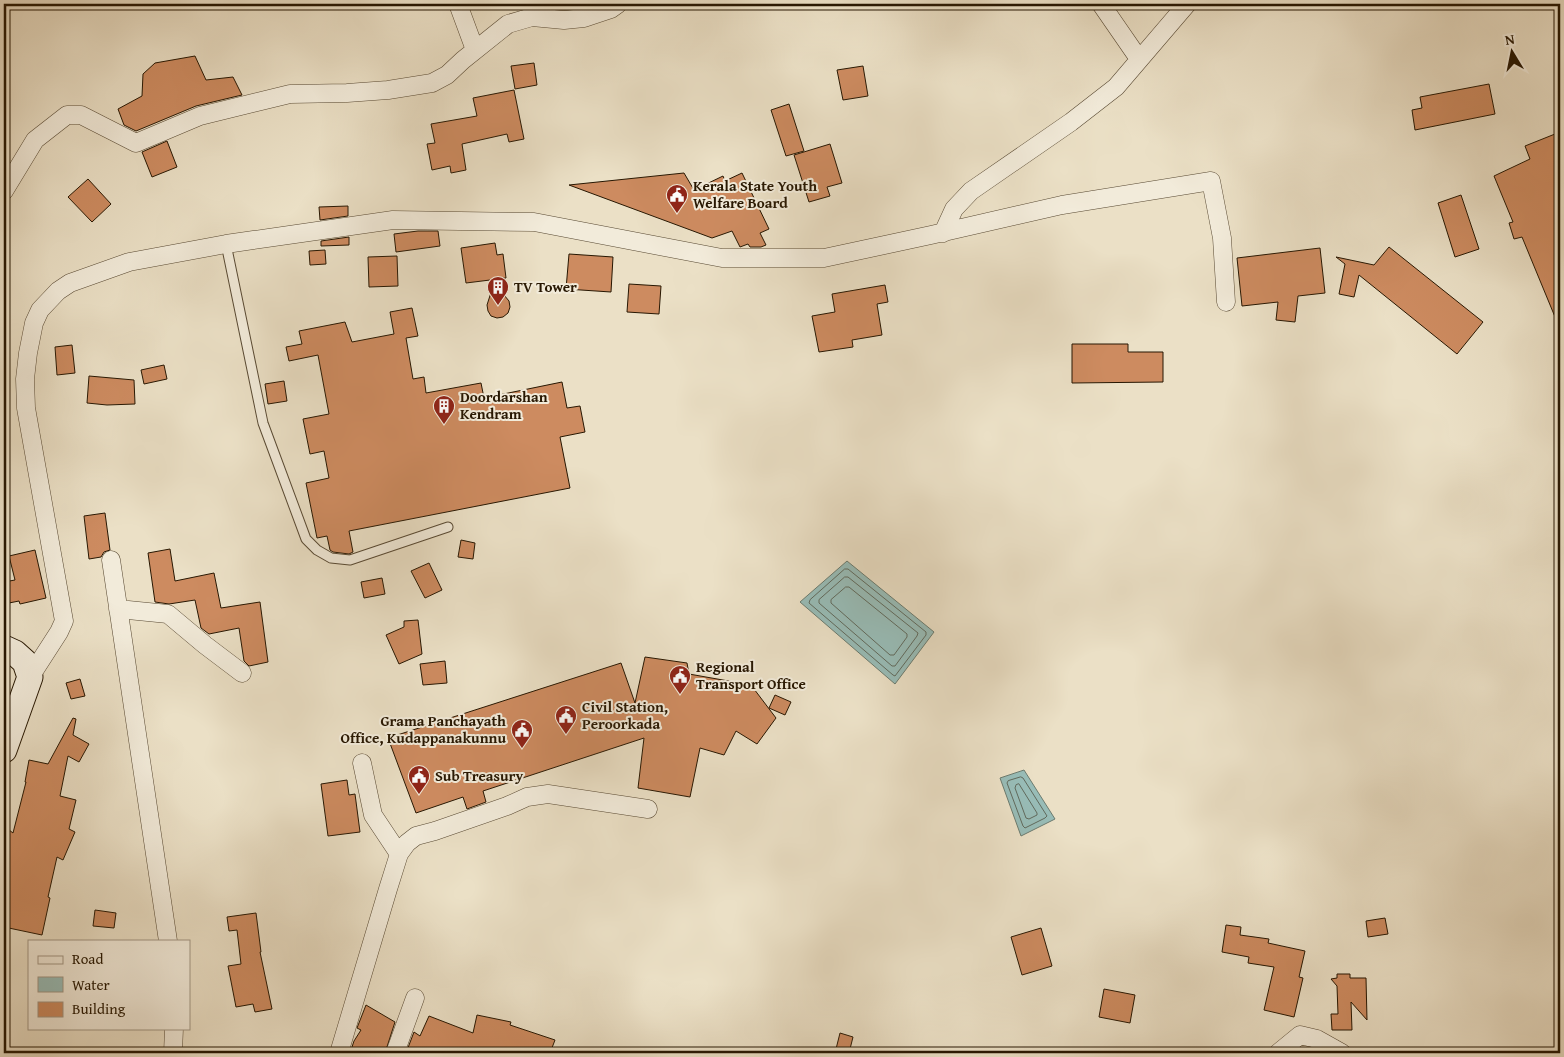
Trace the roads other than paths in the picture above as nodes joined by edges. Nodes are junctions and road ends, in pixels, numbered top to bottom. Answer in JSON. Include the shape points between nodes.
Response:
{"nodes":[{"id":1,"x":458,"y":4,"type":"edge"},
{"id":2,"x":618,"y":4,"type":"edge"},
{"id":3,"x":1101,"y":4,"type":"edge"},
{"id":4,"x":1187,"y":4,"type":"edge"},
{"id":5,"x":475,"y":50,"type":"junction"},
{"id":6,"x":1139,"y":59,"type":"junction"},
{"id":7,"x":4,"y":191,"type":"edge"},
{"id":8,"x":943,"y":233,"type":"junction"},
{"id":9,"x":226,"y":244,"type":"junction"},
{"id":10,"x":1226,"y":302,"type":"dead end"},
{"id":11,"x":448,"y":527,"type":"dead end"},
{"id":12,"x":111,"y":560,"type":"dead end"},
{"id":13,"x":118,"y":609,"type":"junction"},
{"id":14,"x":4,"y":648,"type":"edge"},
{"id":15,"x":242,"y":673,"type":"dead end"},
{"id":16,"x":30,"y":677,"type":"junction"},
{"id":17,"x":4,"y":750,"type":"edge"},
{"id":18,"x":362,"y":763,"type":"dead end"},
{"id":19,"x":648,"y":809,"type":"dead end"},
{"id":20,"x":399,"y":854,"type":"junction"},
{"id":21,"x":168,"y":940,"type":"edge"},
{"id":22,"x":415,"y":998,"type":"dead end"},
{"id":23,"x":174,"y":1030,"type":"edge"},
{"id":24,"x":173,"y":1053,"type":"edge"},
{"id":25,"x":339,"y":1053,"type":"edge"},
{"id":26,"x":395,"y":1053,"type":"edge"},
{"id":27,"x":1278,"y":1053,"type":"edge"},
{"id":28,"x":1342,"y":1053,"type":"edge"}],
"edges":[{"from":1,"to":5,"type":"street"},
{"from":2,"to":5,"type":"street","via":[[584,18],[532,17],[508,24]]},
{"from":3,"to":6,"type":"street"},
{"from":4,"to":6,"type":"street"},
{"from":5,"to":7,"type":"street","via":[[432,84],[347,93],[290,94],[200,116],[136,143],[82,115],[67,115],[35,140]]},
{"from":6,"to":8,"type":"street","via":[[1116,87],[971,191],[954,209]]},
{"from":8,"to":9,"type":"street","via":[[824,258],[722,258],[534,222],[393,220]]},
{"from":8,"to":10,"type":"street","via":[[1062,205],[1211,180],[1222,238]]},
{"from":9,"to":11,"type":"lane","via":[[264,423],[306,538],[331,558],[350,560]]},
{"from":9,"to":16,"type":"street","via":[[129,262],[70,283],[48,300],[34,323],[25,379],[26,408],[64,621]]},
{"from":12,"to":13,"type":"street"},
{"from":13,"to":15,"type":"street","via":[[168,614]]},
{"from":13,"to":21,"type":"street"},
{"from":14,"to":16,"type":"main road","via":[[26,662]]},
{"from":16,"to":17,"type":"main road"},
{"from":18,"to":20,"type":"street","via":[[373,815]]},
{"from":19,"to":20,"type":"street","via":[[548,794],[527,797],[416,836]]},
{"from":20,"to":25,"type":"street"},
{"from":22,"to":26,"type":"street"},
{"from":23,"to":24,"type":"street"},
{"from":27,"to":28,"type":"street","via":[[1300,1035],[1317,1039]]}]}
